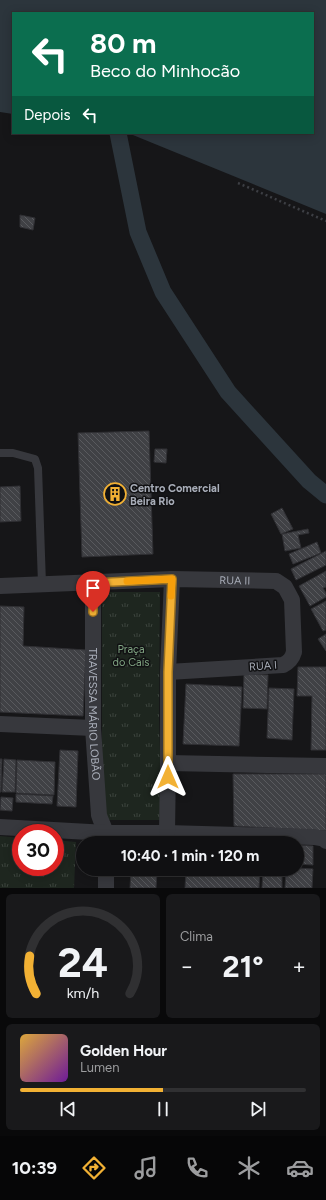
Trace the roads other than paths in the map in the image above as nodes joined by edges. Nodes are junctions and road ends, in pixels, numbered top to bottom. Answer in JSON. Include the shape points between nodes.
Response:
{"nodes":[{"id":1,"x":0,"y":452,"type":"edge"},
{"id":2,"x":172,"y":579,"type":"junction"},
{"id":3,"x":93,"y":583,"type":"junction"},
{"id":4,"x":42,"y":584,"type":"junction"},
{"id":5,"x":0,"y":586,"type":"edge"},
{"id":6,"x":291,"y":595,"type":"joint"},
{"id":7,"x":168,"y":672,"type":"junction"},
{"id":8,"x":0,"y":724,"type":"edge"},
{"id":9,"x":93,"y":728,"type":"junction"},
{"id":10,"x":168,"y":764,"type":"junction"},
{"id":11,"x":326,"y":766,"type":"edge"},
{"id":12,"x":0,"y":827,"type":"edge"},
{"id":13,"x":167,"y":833,"type":"junction"},
{"id":14,"x":88,"y":836,"type":"edge"},
{"id":15,"x":106,"y":836,"type":"edge"},
{"id":16,"x":131,"y":836,"type":"edge"},
{"id":17,"x":320,"y":839,"type":"edge"},
{"id":18,"x":106,"y":876,"type":"edge"},
{"id":19,"x":106,"y":888,"type":"edge"}],
"edges":[{"from":1,"to":4,"type":"lane","via":[[35,459],[38,468]]},
{"from":2,"to":3,"type":"street","name":"RUA II"},
{"from":2,"to":6,"type":"street","name":"RUA II","via":[[276,581]]},
{"from":2,"to":7,"type":"street"},
{"from":3,"to":4,"type":"street","name":"RUA II"},
{"from":3,"to":9,"type":"street","name":"TRAVESSA MÁRIO LOBÃO"},
{"from":4,"to":5,"type":"street","name":"RUA II"},
{"from":6,"to":7,"type":"street","name":"RUA I","via":[[294,652],[289,662],[283,665]]},
{"from":7,"to":10,"type":"street"},
{"from":8,"to":9,"type":"street"},
{"from":9,"to":15,"type":"street","name":"TRAVESSA MÁRIO LOBÃO","via":[[99,815]]},
{"from":10,"to":11,"type":"street"},
{"from":10,"to":13,"type":"street"},
{"from":12,"to":14,"type":"street"},
{"from":13,"to":16,"type":"street"},
{"from":13,"to":17,"type":"street"},
{"from":18,"to":19,"type":"street"}]}
